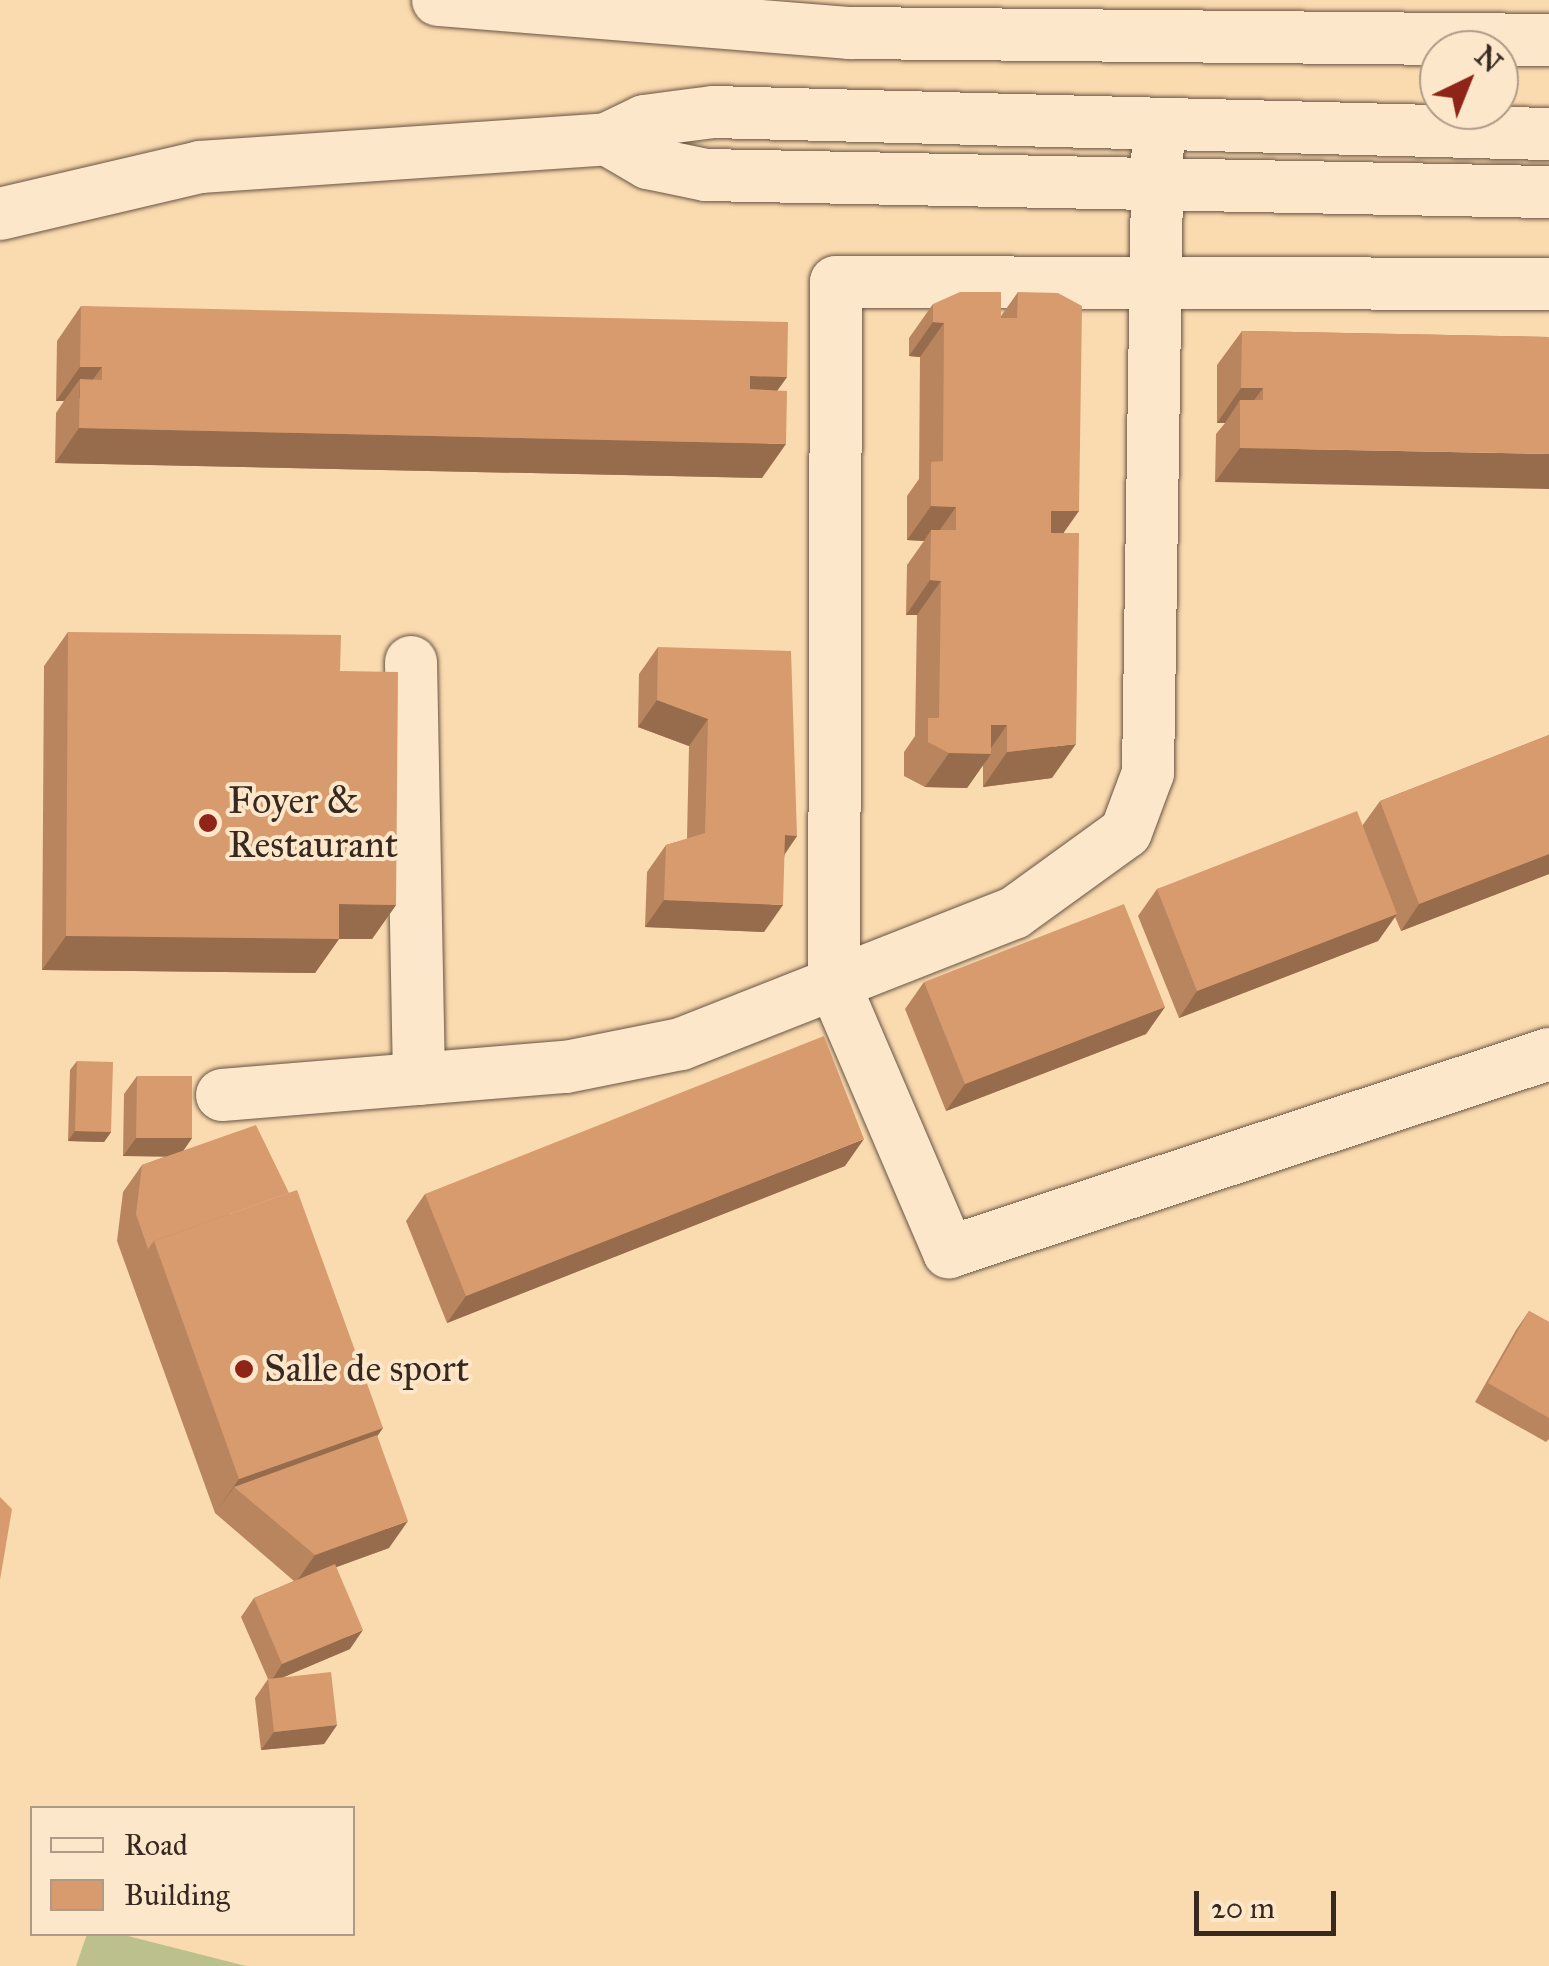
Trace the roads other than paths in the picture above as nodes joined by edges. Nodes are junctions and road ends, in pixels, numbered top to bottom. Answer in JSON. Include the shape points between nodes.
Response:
{"nodes":[{"id":1,"x":438,"y":0,"type":"edge"},
{"id":2,"x":1114,"y":17,"type":"edge"},
{"id":3,"x":1549,"y":40,"type":"edge"},
{"id":4,"x":1158,"y":124,"type":"junction"},
{"id":5,"x":1549,"y":134,"type":"edge"},
{"id":6,"x":607,"y":139,"type":"junction"},
{"id":7,"x":1158,"y":184,"type":"junction"},
{"id":8,"x":1549,"y":192,"type":"edge"},
{"id":9,"x":0,"y":214,"type":"edge"},
{"id":10,"x":1153,"y":279,"type":"junction"},
{"id":11,"x":1549,"y":284,"type":"edge"},
{"id":12,"x":411,"y":662,"type":"dead end"},
{"id":13,"x":834,"y":984,"type":"junction"},
{"id":14,"x":1549,"y":1054,"type":"edge"},
{"id":15,"x":419,"y":1079,"type":"junction"},
{"id":16,"x":222,"y":1095,"type":"dead end"}],
"edges":[{"from":1,"to":2,"type":"street","via":[[850,33]]},
{"from":2,"to":3,"type":"street"},
{"from":4,"to":5,"type":"street"},
{"from":4,"to":6,"type":"street","via":[[713,112],[644,120]]},
{"from":4,"to":7,"type":"street"},
{"from":6,"to":7,"type":"street","via":[[648,164],[706,175]]},
{"from":6,"to":9,"type":"street","via":[[200,168]]},
{"from":7,"to":8,"type":"street"},
{"from":7,"to":10,"type":"street"},
{"from":10,"to":11,"type":"street"},
{"from":10,"to":13,"type":"street","via":[[1148,774],[1126,832],[1014,913]]},
{"from":10,"to":13,"type":"street","via":[[836,282]]},
{"from":12,"to":15,"type":"street"},
{"from":13,"to":14,"type":"street","via":[[949,1252]]},
{"from":13,"to":15,"type":"street","via":[[680,1044],[566,1067]]},
{"from":15,"to":16,"type":"street"}]}
